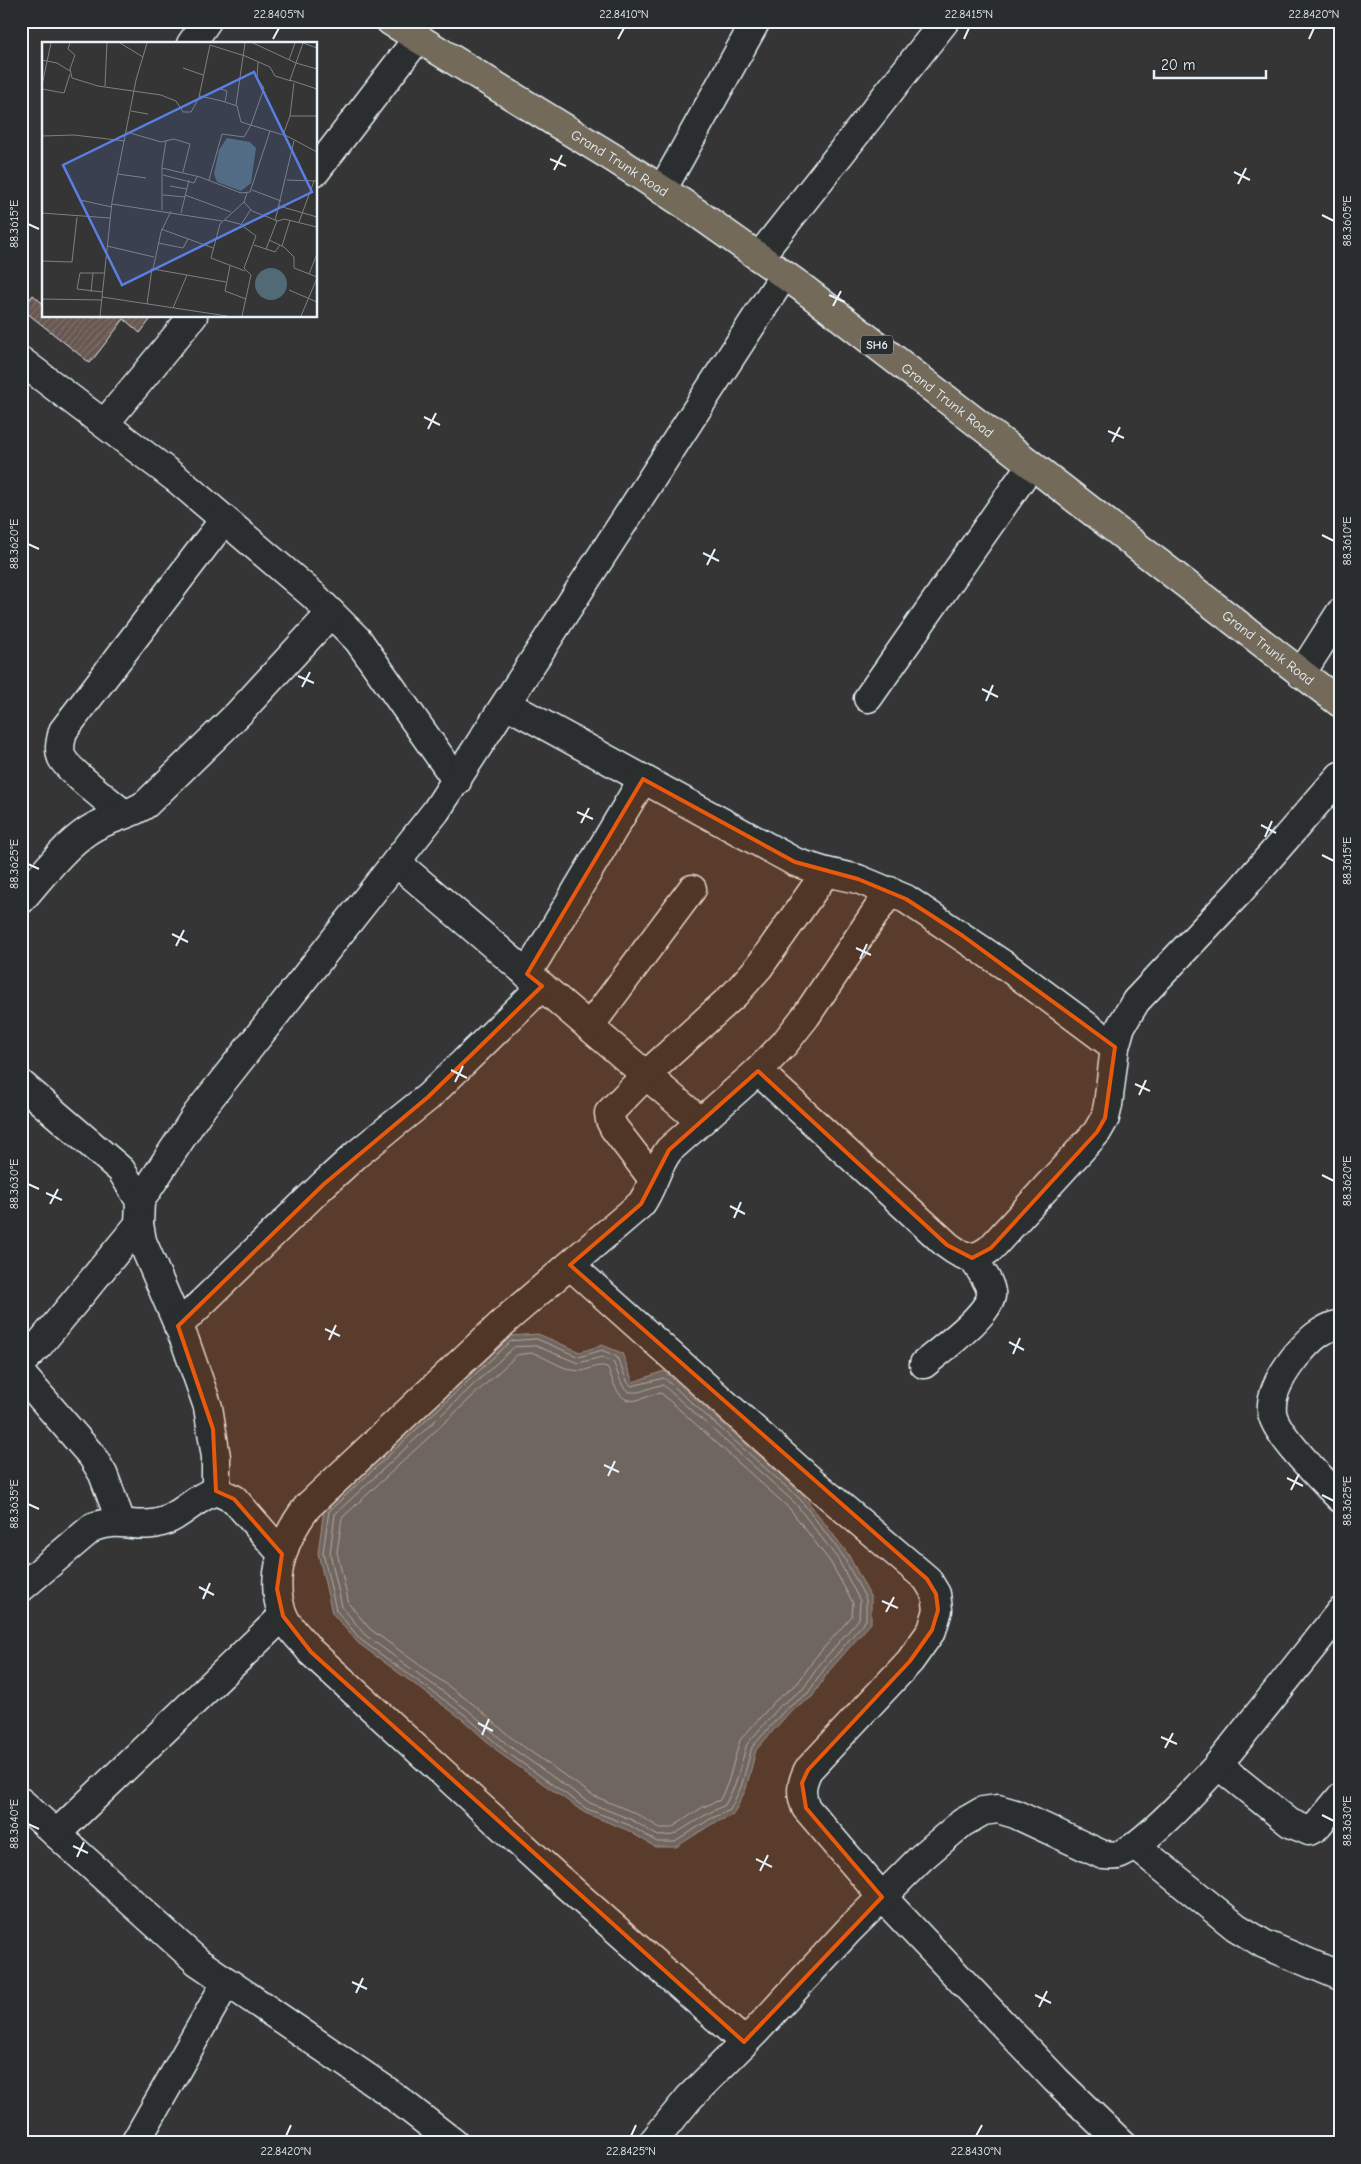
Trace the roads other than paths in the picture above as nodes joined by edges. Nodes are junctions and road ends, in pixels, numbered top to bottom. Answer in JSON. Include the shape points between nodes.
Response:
{"nodes":[{"id":1,"x":207,"y":21,"type":"edge"},
{"id":2,"x":390,"y":21,"type":"edge"},
{"id":3,"x":756,"y":21,"type":"edge"},
{"id":4,"x":946,"y":21,"type":"edge"},
{"id":5,"x":418,"y":38,"type":"junction"},
{"id":6,"x":191,"y":42,"type":"edge"},
{"id":7,"x":318,"y":168,"type":"edge"},
{"id":8,"x":662,"y":190,"type":"junction"},
{"id":9,"x":759,"y":257,"type":"junction"},
{"id":10,"x":784,"y":275,"type":"junction"},
{"id":11,"x":191,"y":318,"type":"edge"},
{"id":12,"x":21,"y":361,"type":"edge"},
{"id":13,"x":105,"y":423,"type":"junction"},
{"id":14,"x":1031,"y":464,"type":"junction"},
{"id":15,"x":224,"y":520,"type":"junction"},
{"id":16,"x":331,"y":613,"type":"junction"},
{"id":17,"x":1340,"y":613,"type":"edge"},
{"id":18,"x":1301,"y":674,"type":"junction"},
{"id":19,"x":868,"y":698,"type":"dead end"},
{"id":20,"x":1340,"y":703,"type":"edge"},
{"id":21,"x":506,"y":704,"type":"junction"},
{"id":22,"x":1340,"y":776,"type":"edge"},
{"id":23,"x":643,"y":779,"type":"junction"},
{"id":24,"x":457,"y":781,"type":"junction"},
{"id":25,"x":124,"y":814,"type":"junction"},
{"id":26,"x":396,"y":862,"type":"junction"},
{"id":27,"x":826,"y":872,"type":"junction"},
{"id":28,"x":692,"y":889,"type":"dead end"},
{"id":29,"x":890,"y":891,"type":"junction"},
{"id":30,"x":21,"y":900,"type":"edge"},
{"id":31,"x":534,"y":980,"type":"junction"},
{"id":32,"x":589,"y":1027,"type":"junction"},
{"id":33,"x":1115,"y":1047,"type":"junction"},
{"id":34,"x":758,"y":1071,"type":"junction"},
{"id":35,"x":646,"y":1075,"type":"junction"},
{"id":36,"x":21,"y":1084,"type":"edge"},
{"id":37,"x":700,"y":1121,"type":"junction"},
{"id":38,"x":654,"y":1179,"type":"junction"},
{"id":39,"x":139,"y":1213,"type":"junction"},
{"id":40,"x":972,"y":1258,"type":"junction"},
{"id":41,"x":570,"y":1265,"type":"junction"},
{"id":42,"x":1340,"y":1324,"type":"edge"},
{"id":43,"x":178,"y":1326,"type":"junction"},
{"id":44,"x":21,"y":1360,"type":"edge"},
{"id":45,"x":924,"y":1364,"type":"dead end"},
{"id":46,"x":21,"y":1374,"type":"edge"},
{"id":47,"x":216,"y":1491,"type":"junction"},
{"id":48,"x":1340,"y":1498,"type":"edge"},
{"id":49,"x":121,"y":1522,"type":"junction"},
{"id":50,"x":282,"y":1554,"type":"junction"},
{"id":51,"x":21,"y":1588,"type":"edge"},
{"id":52,"x":1340,"y":1612,"type":"edge"},
{"id":53,"x":283,"y":1616,"type":"junction"},
{"id":54,"x":1218,"y":1765,"type":"junction"},
{"id":55,"x":1340,"y":1798,"type":"edge"},
{"id":56,"x":21,"y":1802,"type":"edge"},
{"id":57,"x":56,"y":1834,"type":"junction"},
{"id":58,"x":1136,"y":1846,"type":"junction"},
{"id":59,"x":882,"y":1897,"type":"junction"},
{"id":60,"x":1340,"y":1976,"type":"edge"},
{"id":61,"x":226,"y":1983,"type":"junction"},
{"id":62,"x":744,"y":2042,"type":"junction"},
{"id":63,"x":135,"y":2143,"type":"edge"},
{"id":64,"x":454,"y":2143,"type":"edge"},
{"id":65,"x":652,"y":2143,"type":"edge"},
{"id":66,"x":1121,"y":2143,"type":"edge"}],
"edges":[{"from":1,"to":6,"type":"street"},
{"from":2,"to":5,"type":"main road","name":"Grand Trunk Road","number":"SH6"},
{"from":3,"to":8,"type":"street"},
{"from":4,"to":9,"type":"street"},
{"from":5,"to":7,"type":"street"},
{"from":5,"to":8,"type":"main road","name":"Grand Trunk Road","number":"SH6"},
{"from":8,"to":9,"type":"main road","name":"Grand Trunk Road","number":"SH6"},
{"from":9,"to":10,"type":"main road","name":"Grand Trunk Road","number":"SH6"},
{"from":10,"to":14,"type":"main road","name":"Grand Trunk Road","number":"SH6"},
{"from":10,"to":21,"type":"street"},
{"from":11,"to":13,"type":"street"},
{"from":12,"to":13,"type":"street"},
{"from":13,"to":15,"type":"street"},
{"from":14,"to":18,"type":"main road","name":"Grand Trunk Road","number":"SH6"},
{"from":14,"to":19,"type":"street"},
{"from":15,"to":16,"type":"street"},
{"from":15,"to":25,"type":"street","via":[[63,730],[59,745],[62,758]]},
{"from":16,"to":24,"type":"street","via":[[358,640]]},
{"from":16,"to":25,"type":"street","via":[[239,713],[146,804]]},
{"from":17,"to":18,"type":"street"},
{"from":18,"to":20,"type":"main road","name":"Grand Trunk Road","number":"SH6"},
{"from":21,"to":23,"type":"street"},
{"from":21,"to":24,"type":"street"},
{"from":22,"to":33,"type":"street","via":[[1239,892],[1136,1001],[1121,1026]]},
{"from":23,"to":27,"type":"street","via":[[795,862]]},
{"from":23,"to":31,"type":"street"},
{"from":24,"to":26,"type":"street"},
{"from":25,"to":30,"type":"street","via":[[89,830],[74,842]]},
{"from":26,"to":31,"type":"street"},
{"from":26,"to":39,"type":"street","via":[[197,1114]]},
{"from":27,"to":29,"type":"street"},
{"from":27,"to":35,"type":"street","via":[[759,967],[735,994]]},
{"from":28,"to":32,"type":"street"},
{"from":29,"to":33,"type":"street","via":[[1010,968]]},
{"from":29,"to":34,"type":"street","via":[[806,1016]]},
{"from":31,"to":32,"type":"street"},
{"from":31,"to":43,"type":"street","via":[[428,1097],[324,1184]]},
{"from":32,"to":35,"type":"street"},
{"from":33,"to":40,"type":"street","via":[[1108,1105],[1097,1132],[991,1248],[982,1256]]},
{"from":34,"to":37,"type":"street"},
{"from":34,"to":40,"type":"street","via":[[948,1245],[959,1254]]},
{"from":35,"to":37,"type":"street"},
{"from":35,"to":38,"type":"street","via":[[614,1106],[610,1120]]},
{"from":36,"to":39,"type":"street","via":[[121,1170]]},
{"from":37,"to":38,"type":"street","via":[[669,1150]]},
{"from":38,"to":41,"type":"street","via":[[640,1204]]},
{"from":39,"to":43,"type":"street","via":[[142,1241]]},
{"from":39,"to":44,"type":"street","via":[[39,1345]]},
{"from":40,"to":45,"type":"street","via":[[990,1285],[990,1302],[980,1316]]},
{"from":41,"to":50,"type":"street","via":[[508,1317],[308,1506],[295,1523]]},
{"from":41,"to":59,"type":"street","via":[[816,1485],[927,1579],[936,1594],[938,1610],[932,1630],[910,1661],[808,1770],[802,1783],[801,1796],[806,1808]]},
{"from":42,"to":48,"type":"street","via":[[1327,1327],[1312,1338],[1285,1369],[1275,1392],[1272,1412],[1277,1429]]},
{"from":43,"to":47,"type":"street","via":[[208,1407],[216,1458]]},
{"from":46,"to":49,"type":"street","via":[[92,1456],[103,1474]]},
{"from":47,"to":49,"type":"street","via":[[157,1523]]},
{"from":47,"to":50,"type":"street","via":[[234,1499]]},
{"from":49,"to":51,"type":"street","via":[[105,1522],[93,1527]]},
{"from":50,"to":53,"type":"street","via":[[277,1589]]},
{"from":52,"to":54,"type":"street"},
{"from":53,"to":57,"type":"street"},
{"from":53,"to":62,"type":"street","via":[[311,1652],[558,1878]]},
{"from":54,"to":55,"type":"street","via":[[1301,1829],[1309,1831],[1316,1827]]},
{"from":54,"to":58,"type":"street"},
{"from":56,"to":57,"type":"street"},
{"from":57,"to":61,"type":"street","via":[[198,1962]]},
{"from":58,"to":59,"type":"street","via":[[1118,1855],[1103,1855],[1015,1814],[998,1809],[983,1811],[962,1823]]},
{"from":58,"to":60,"type":"street","via":[[1243,1931],[1264,1944]]},
{"from":59,"to":62,"type":"street"},
{"from":59,"to":66,"type":"street","via":[[1056,2080]]},
{"from":61,"to":63,"type":"street"},
{"from":61,"to":64,"type":"street","via":[[403,2102]]},
{"from":62,"to":65,"type":"street","via":[[689,2098]]}]}
